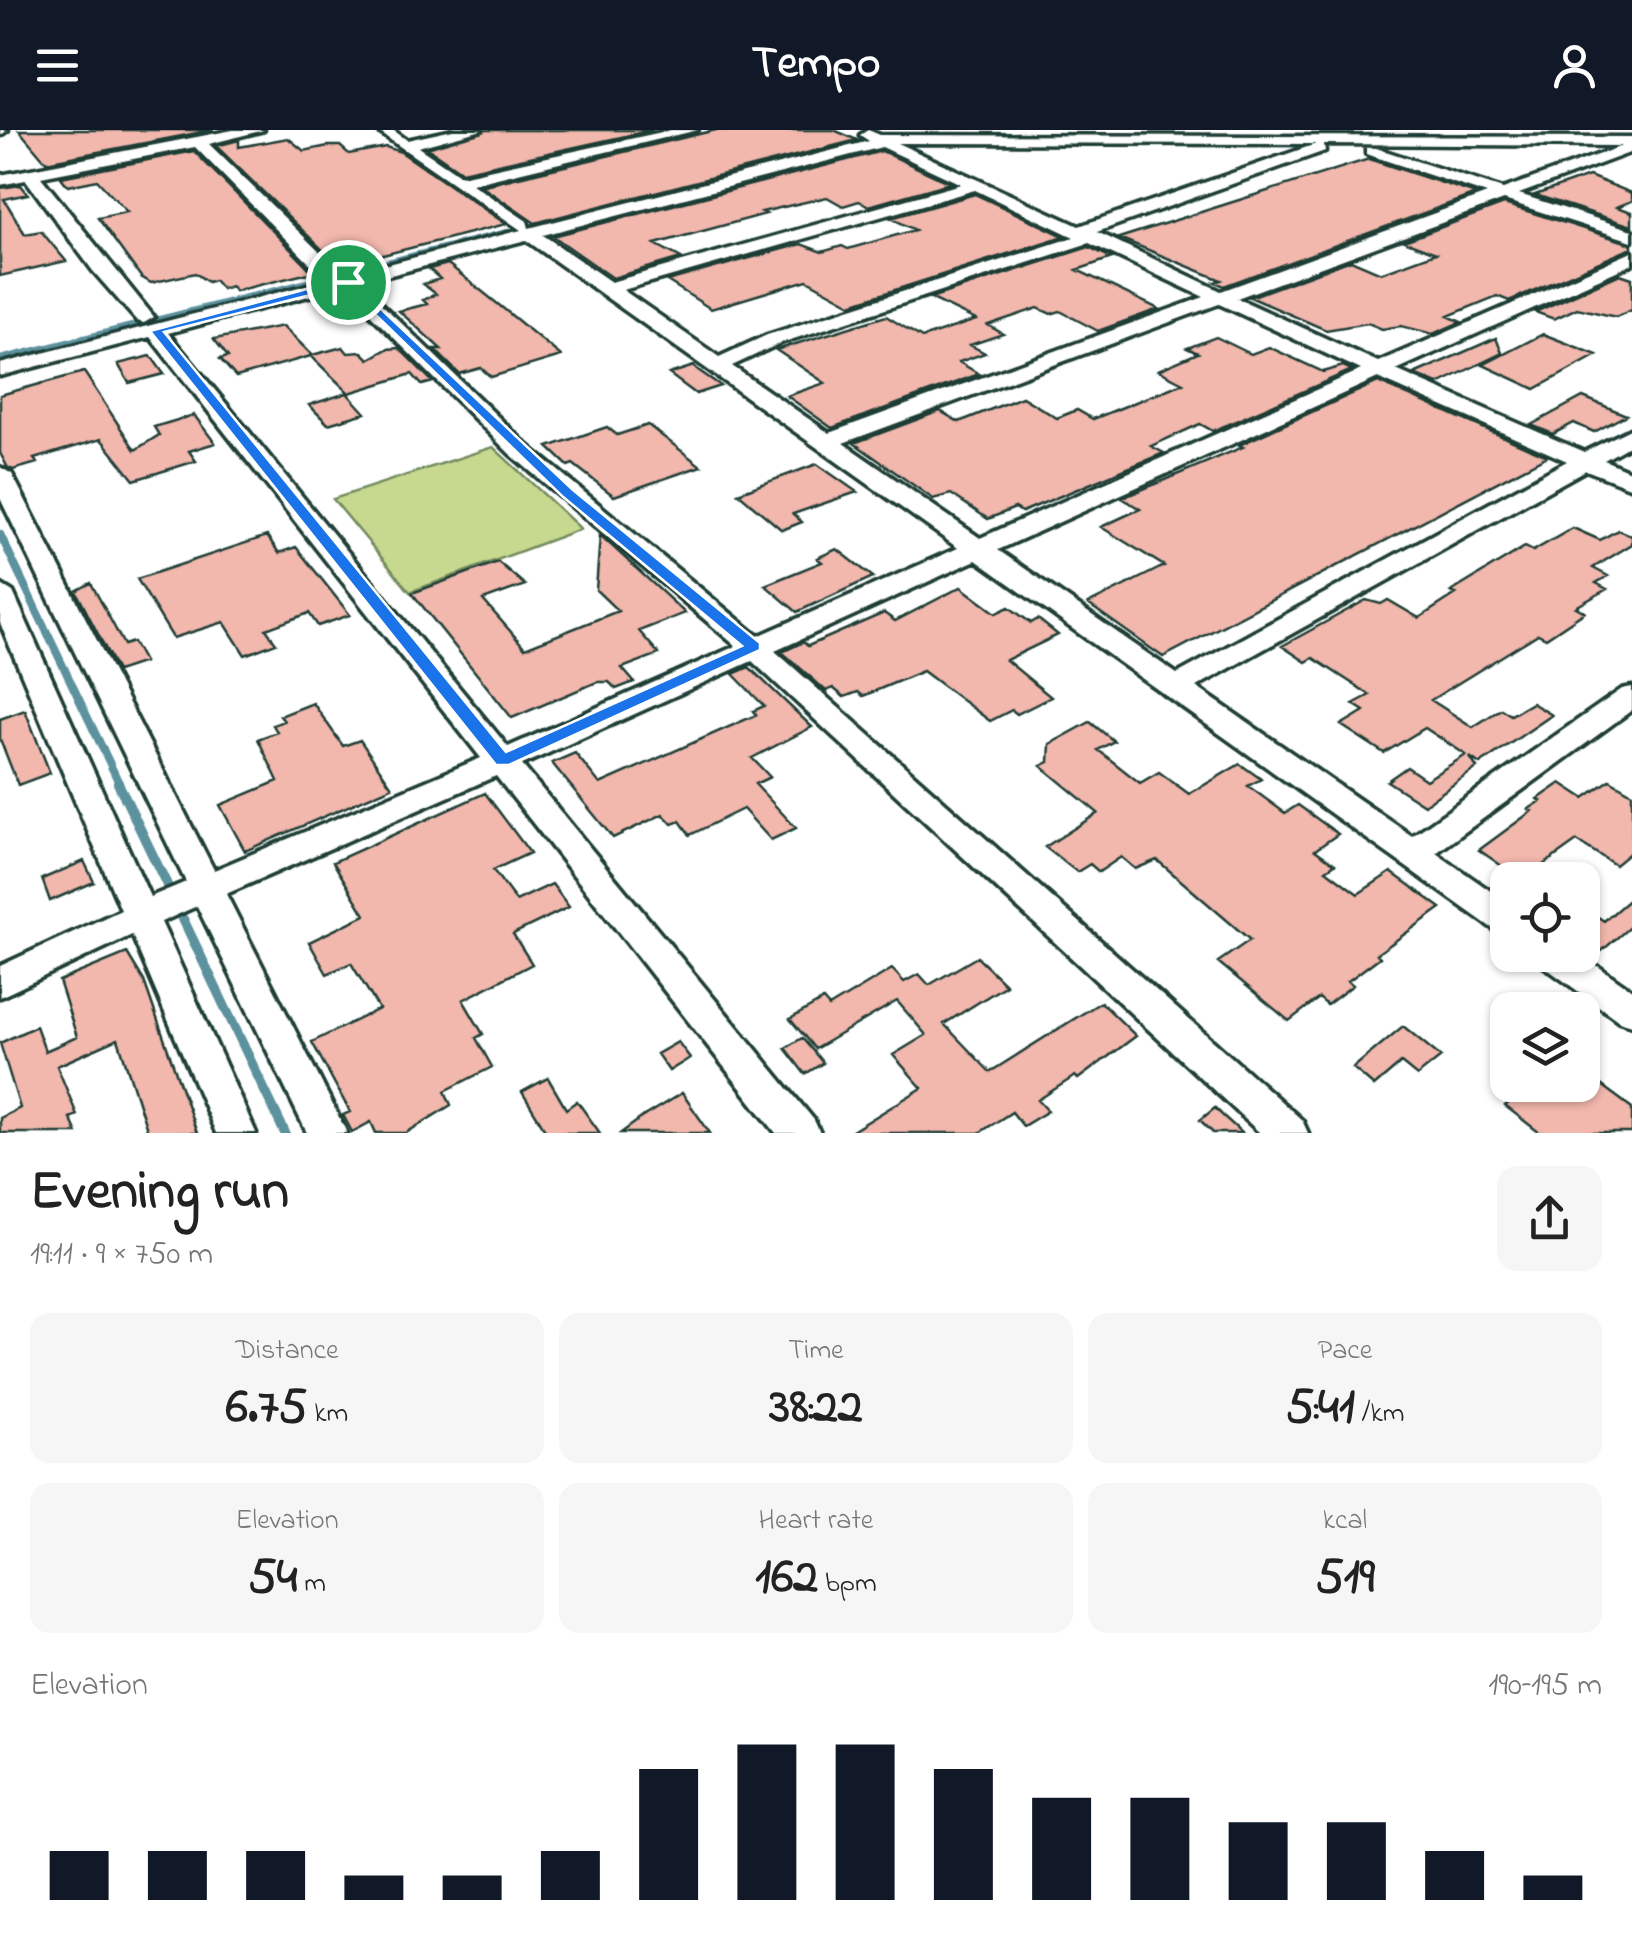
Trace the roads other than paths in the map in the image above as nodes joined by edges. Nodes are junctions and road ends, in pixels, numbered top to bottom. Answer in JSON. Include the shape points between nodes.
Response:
{"nodes":[{"id":1,"x":256,"y":130,"type":"edge"},
{"id":2,"x":383,"y":130,"type":"edge"},
{"id":3,"x":474,"y":130,"type":"edge"},
{"id":4,"x":691,"y":130,"type":"edge"},
{"id":5,"x":1483,"y":130,"type":"edge"},
{"id":6,"x":878,"y":134,"type":"edge"},
{"id":7,"x":1029,"y":135,"type":"edge"},
{"id":8,"x":1178,"y":135,"type":"edge"},
{"id":9,"x":1336,"y":136,"type":"edge"},
{"id":10,"x":198,"y":142,"type":"junction"},
{"id":11,"x":1496,"y":142,"type":"junction"},
{"id":12,"x":406,"y":144,"type":"junction"},
{"id":13,"x":1632,"y":144,"type":"edge"},
{"id":14,"x":30,"y":174,"type":"junction"},
{"id":15,"x":0,"y":180,"type":"edge"},
{"id":16,"x":461,"y":181,"type":"junction"},
{"id":17,"x":979,"y":184,"type":"junction"},
{"id":18,"x":1506,"y":192,"type":"junction"},
{"id":19,"x":524,"y":229,"type":"junction"},
{"id":20,"x":1088,"y":233,"type":"junction"},
{"id":21,"x":1632,"y":236,"type":"edge"},
{"id":22,"x":1632,"y":257,"type":"edge"},
{"id":23,"x":338,"y":277,"type":"junction"},
{"id":24,"x":607,"y":289,"type":"junction"},
{"id":25,"x":1226,"y":298,"type":"junction"},
{"id":26,"x":150,"y":324,"type":"junction"},
{"id":27,"x":0,"y":352,"type":"edge"},
{"id":28,"x":718,"y":365,"type":"junction"},
{"id":29,"x":1375,"y":368,"type":"junction"},
{"id":30,"x":0,"y":370,"type":"edge"},
{"id":31,"x":1632,"y":436,"type":"edge"},
{"id":32,"x":825,"y":442,"type":"junction"},
{"id":33,"x":1588,"y":461,"type":"junction"},
{"id":34,"x":0,"y":474,"type":"edge"},
{"id":35,"x":1632,"y":481,"type":"edge"},
{"id":36,"x":976,"y":547,"type":"junction"},
{"id":37,"x":0,"y":592,"type":"edge"},
{"id":38,"x":754,"y":647,"type":"junction"},
{"id":39,"x":1175,"y":687,"type":"junction"},
{"id":40,"x":1632,"y":696,"type":"edge"},
{"id":41,"x":503,"y":760,"type":"junction"},
{"id":42,"x":1412,"y":853,"type":"junction"},
{"id":43,"x":198,"y":892,"type":"junction"},
{"id":44,"x":1490,"y":908,"type":"edge"},
{"id":45,"x":148,"y":914,"type":"junction"},
{"id":46,"x":1578,"y":972,"type":"edge"},
{"id":47,"x":0,"y":982,"type":"edge"},
{"id":48,"x":1632,"y":1010,"type":"edge"},
{"id":49,"x":236,"y":1133,"type":"edge"},
{"id":50,"x":328,"y":1133,"type":"edge"},
{"id":51,"x":800,"y":1133,"type":"edge"},
{"id":52,"x":1288,"y":1133,"type":"edge"}],
"edges":[{"from":1,"to":10,"type":"street"},
{"from":2,"to":12,"type":"street"},
{"from":3,"to":12,"type":"street"},
{"from":4,"to":16,"type":"street"},
{"from":5,"to":11,"type":"street"},
{"from":6,"to":7,"type":"street"},
{"from":6,"to":17,"type":"street"},
{"from":6,"to":19,"type":"street"},
{"from":7,"to":8,"type":"street"},
{"from":8,"to":9,"type":"street"},
{"from":9,"to":11,"type":"street"},
{"from":9,"to":18,"type":"street"},
{"from":9,"to":20,"type":"street"},
{"from":10,"to":14,"type":"street"},
{"from":10,"to":23,"type":"street"},
{"from":11,"to":13,"type":"street"},
{"from":12,"to":16,"type":"street"},
{"from":13,"to":18,"type":"street"},
{"from":14,"to":15,"type":"street"},
{"from":14,"to":26,"type":"street"},
{"from":16,"to":19,"type":"street"},
{"from":17,"to":20,"type":"street"},
{"from":17,"to":24,"type":"street"},
{"from":18,"to":21,"type":"street"},
{"from":18,"to":25,"type":"street"},
{"from":19,"to":23,"type":"street"},
{"from":19,"to":24,"type":"street"},
{"from":20,"to":25,"type":"street"},
{"from":20,"to":28,"type":"street","via":[[774,339]]},
{"from":22,"to":29,"type":"street"},
{"from":23,"to":26,"type":"street"},
{"from":23,"to":38,"type":"street","via":[[568,493]]},
{"from":24,"to":28,"type":"street"},
{"from":25,"to":29,"type":"street"},
{"from":25,"to":32,"type":"street"},
{"from":26,"to":27,"type":"street"},
{"from":26,"to":30,"type":"street"},
{"from":26,"to":41,"type":"street"},
{"from":28,"to":32,"type":"street"},
{"from":29,"to":33,"type":"street"},
{"from":29,"to":36,"type":"street"},
{"from":31,"to":33,"type":"street"},
{"from":32,"to":36,"type":"street"},
{"from":33,"to":35,"type":"street"},
{"from":33,"to":39,"type":"street"},
{"from":34,"to":43,"type":"street"},
{"from":36,"to":38,"type":"street"},
{"from":36,"to":39,"type":"street"},
{"from":37,"to":45,"type":"street"},
{"from":38,"to":41,"type":"street"},
{"from":38,"to":52,"type":"street"},
{"from":39,"to":42,"type":"street"},
{"from":40,"to":42,"type":"street"},
{"from":41,"to":43,"type":"street"},
{"from":41,"to":51,"type":"street"},
{"from":42,"to":44,"type":"street"},
{"from":43,"to":45,"type":"street"},
{"from":43,"to":50,"type":"street"},
{"from":45,"to":47,"type":"street"},
{"from":45,"to":49,"type":"street"},
{"from":46,"to":48,"type":"street"}]}
